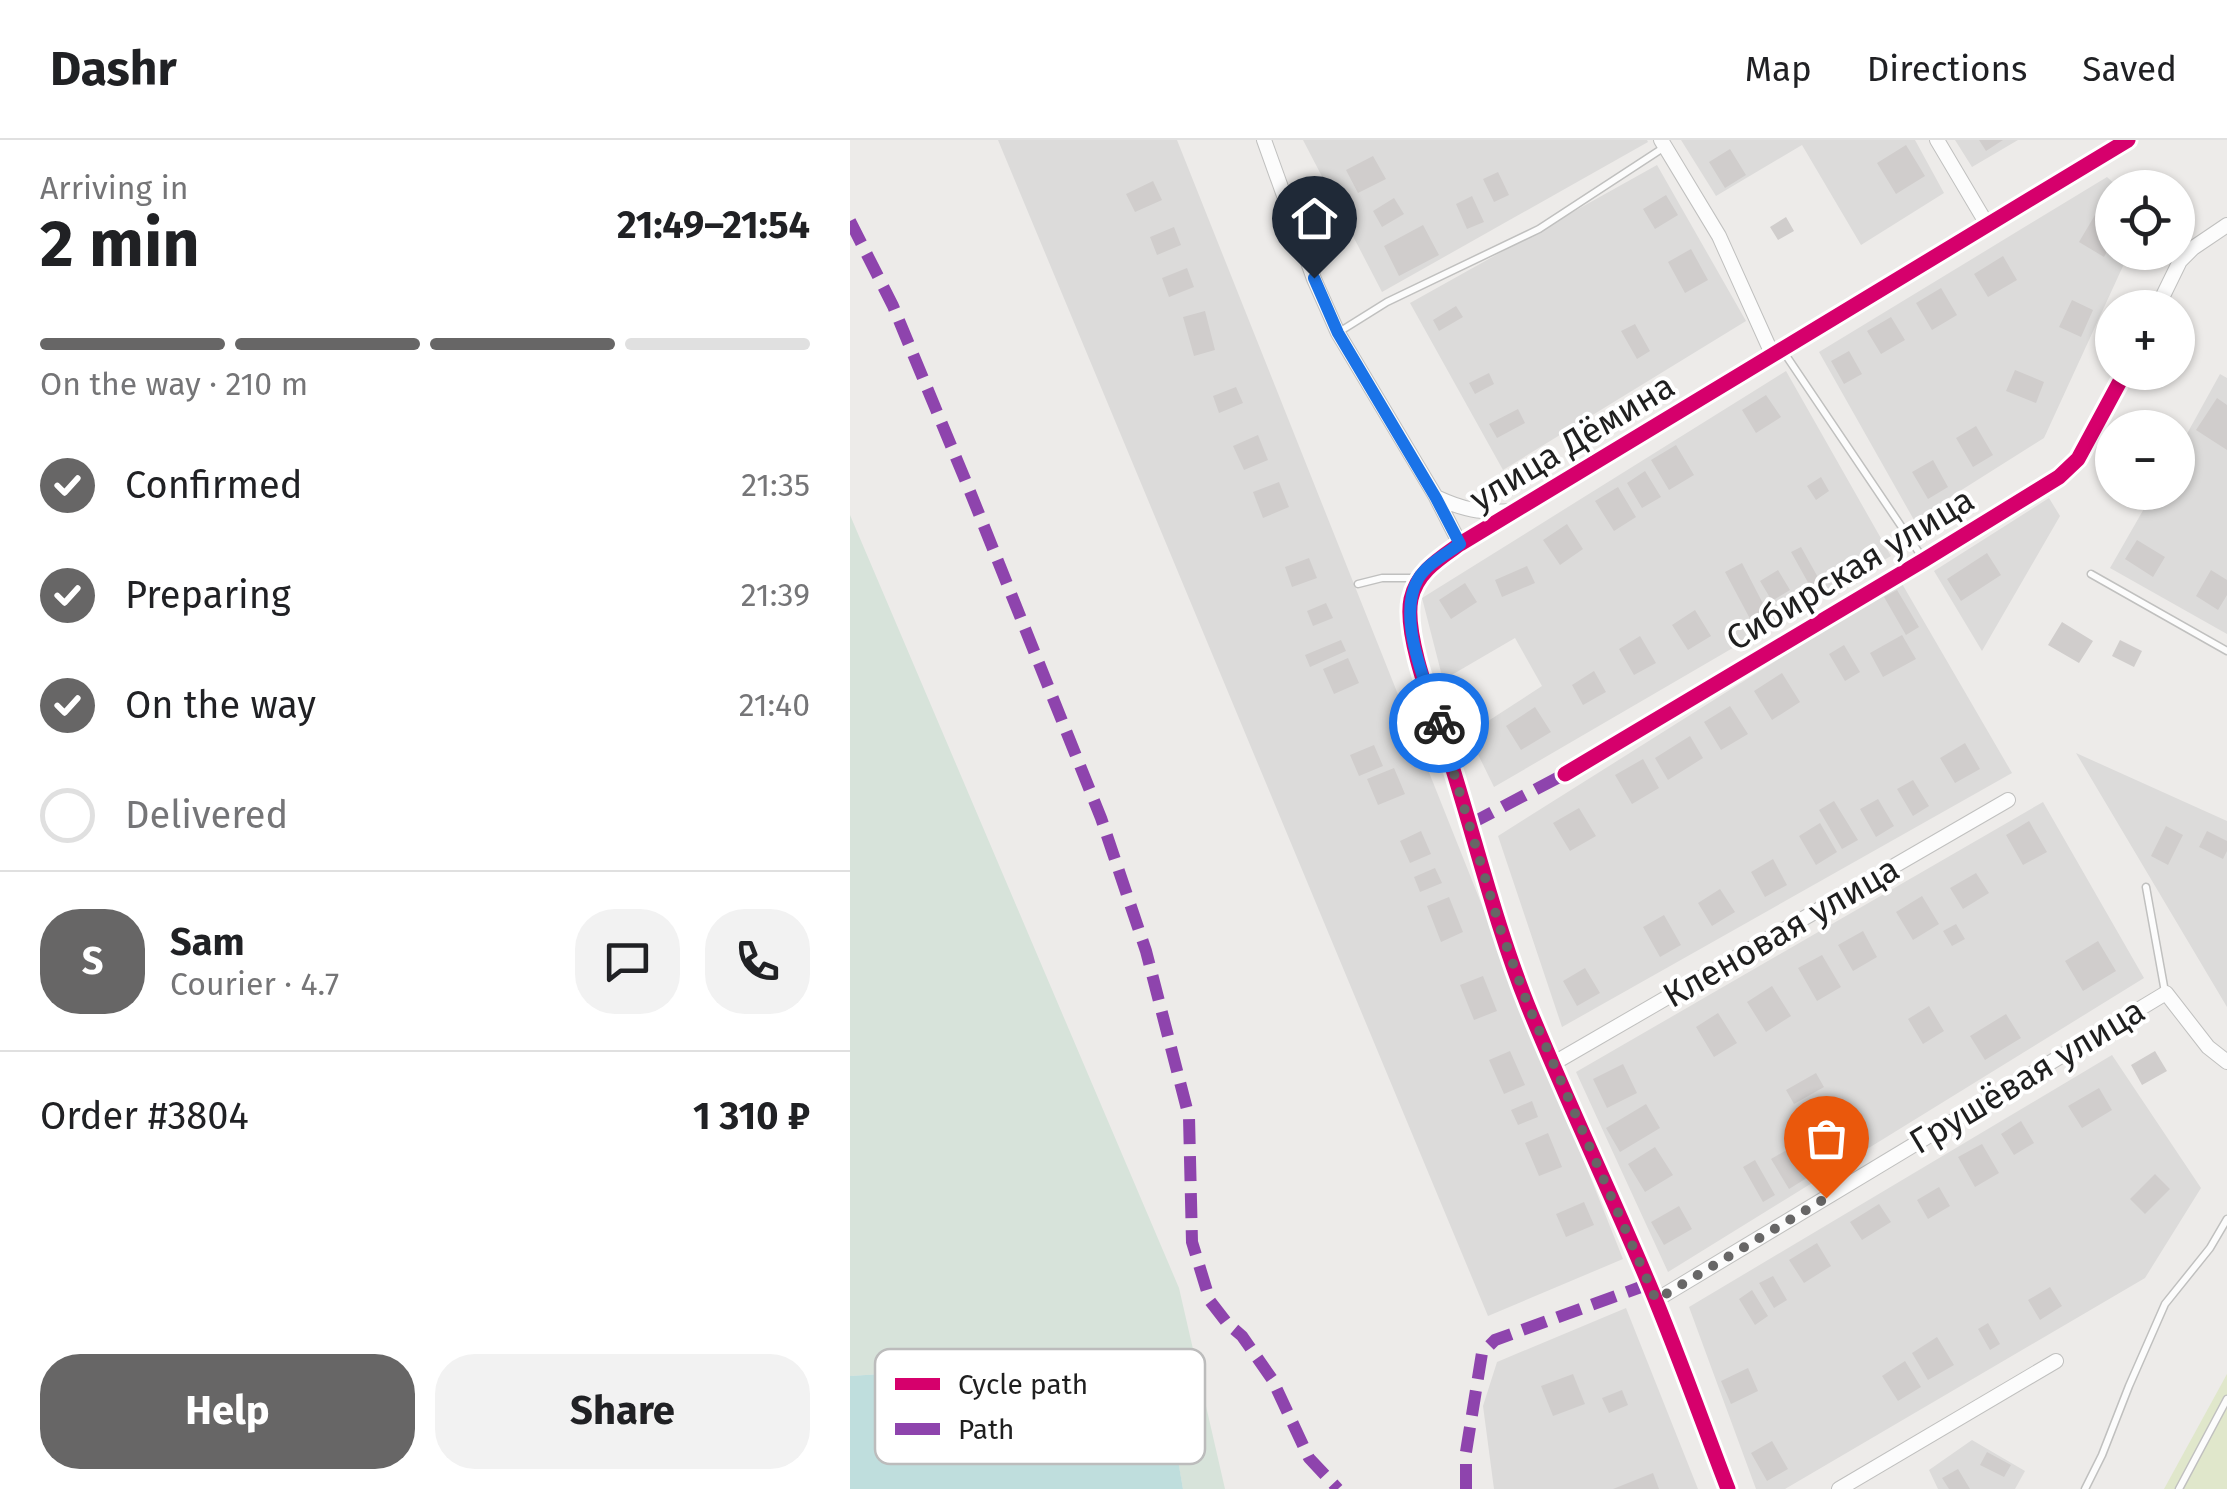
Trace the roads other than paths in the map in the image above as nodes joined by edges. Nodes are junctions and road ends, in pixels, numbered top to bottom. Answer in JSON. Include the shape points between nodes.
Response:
{"nodes":[{"id":1,"x":1264,"y":140,"type":"edge"},
{"id":2,"x":1937,"y":140,"type":"edge"},
{"id":3,"x":2128,"y":140,"type":"edge"},
{"id":4,"x":1664,"y":143,"type":"edge"},
{"id":5,"x":2227,"y":225,"type":"edge"},
{"id":6,"x":1988,"y":226,"type":"junction"},
{"id":7,"x":2166,"y":290,"type":"edge"},
{"id":8,"x":1338,"y":333,"type":"junction"},
{"id":9,"x":1778,"y":353,"type":"junction"},
{"id":10,"x":2115,"y":390,"type":"edge"},
{"id":11,"x":1436,"y":498,"type":"junction"},
{"id":12,"x":1516,"y":511,"type":"junction"},
{"id":13,"x":1460,"y":544,"type":"junction"},
{"id":14,"x":1924,"y":560,"type":"junction"},
{"id":15,"x":2090,"y":574,"type":"dead end"},
{"id":16,"x":1419,"y":578,"type":"junction"},
{"id":17,"x":1358,"y":584,"type":"dead end"},
{"id":18,"x":2227,"y":651,"type":"edge"},
{"id":19,"x":1565,"y":774,"type":"dead end"},
{"id":20,"x":2008,"y":800,"type":"dead end"},
{"id":21,"x":2146,"y":887,"type":"dead end"},
{"id":22,"x":2166,"y":993,"type":"junction"},
{"id":23,"x":2227,"y":1062,"type":"edge"},
{"id":24,"x":1554,"y":1063,"type":"junction"},
{"id":25,"x":2227,"y":1219,"type":"edge"},
{"id":26,"x":1656,"y":1300,"type":"junction"},
{"id":27,"x":2056,"y":1361,"type":"dead end"},
{"id":28,"x":2227,"y":1399,"type":"edge"},
{"id":29,"x":1728,"y":1489,"type":"edge"},
{"id":30,"x":1839,"y":1489,"type":"edge"},
{"id":31,"x":2085,"y":1489,"type":"edge"},
{"id":32,"x":2179,"y":1489,"type":"edge"}],
"edges":[{"from":1,"to":8,"type":"street"},
{"from":2,"to":6,"type":"street"},
{"from":3,"to":6,"type":"street","name":"улица Дёмина"},
{"from":4,"to":8,"type":"lane","via":[[1539,229],[1387,302]]},
{"from":4,"to":9,"type":"street"},
{"from":5,"to":7,"type":"street","via":[[2180,261]]},
{"from":6,"to":9,"type":"street","name":"улица Дёмина"},
{"from":8,"to":11,"type":"street"},
{"from":9,"to":12,"type":"street","name":"улица Дёмина"},
{"from":9,"to":14,"type":"lane"},
{"from":10,"to":14,"type":"street","name":"Сибирская улица","via":[[2068,468]]},
{"from":11,"to":12,"type":"street","via":[[1482,512]]},
{"from":11,"to":13,"type":"street"},
{"from":12,"to":13,"type":"street","name":"улица Дёмина"},
{"from":13,"to":16,"type":"street","name":"улица Дёмина"},
{"from":14,"to":19,"type":"street","name":"Сибирская улица"},
{"from":15,"to":18,"type":"lane"},
{"from":16,"to":17,"type":"lane"},
{"from":16,"to":24,"type":"street","via":[[1410,620],[1417,654],[1500,928]]},
{"from":20,"to":24,"type":"street","name":"Кленовая улица"},
{"from":21,"to":22,"type":"lane"},
{"from":22,"to":23,"type":"street","name":"Грушёвая улица"},
{"from":22,"to":26,"type":"street","name":"Грушёвая улица"},
{"from":24,"to":26,"type":"street"},
{"from":25,"to":31,"type":"lane","via":[[2165,1304]]},
{"from":26,"to":29,"type":"street"},
{"from":27,"to":30,"type":"street"},
{"from":28,"to":32,"type":"lane"}]}
